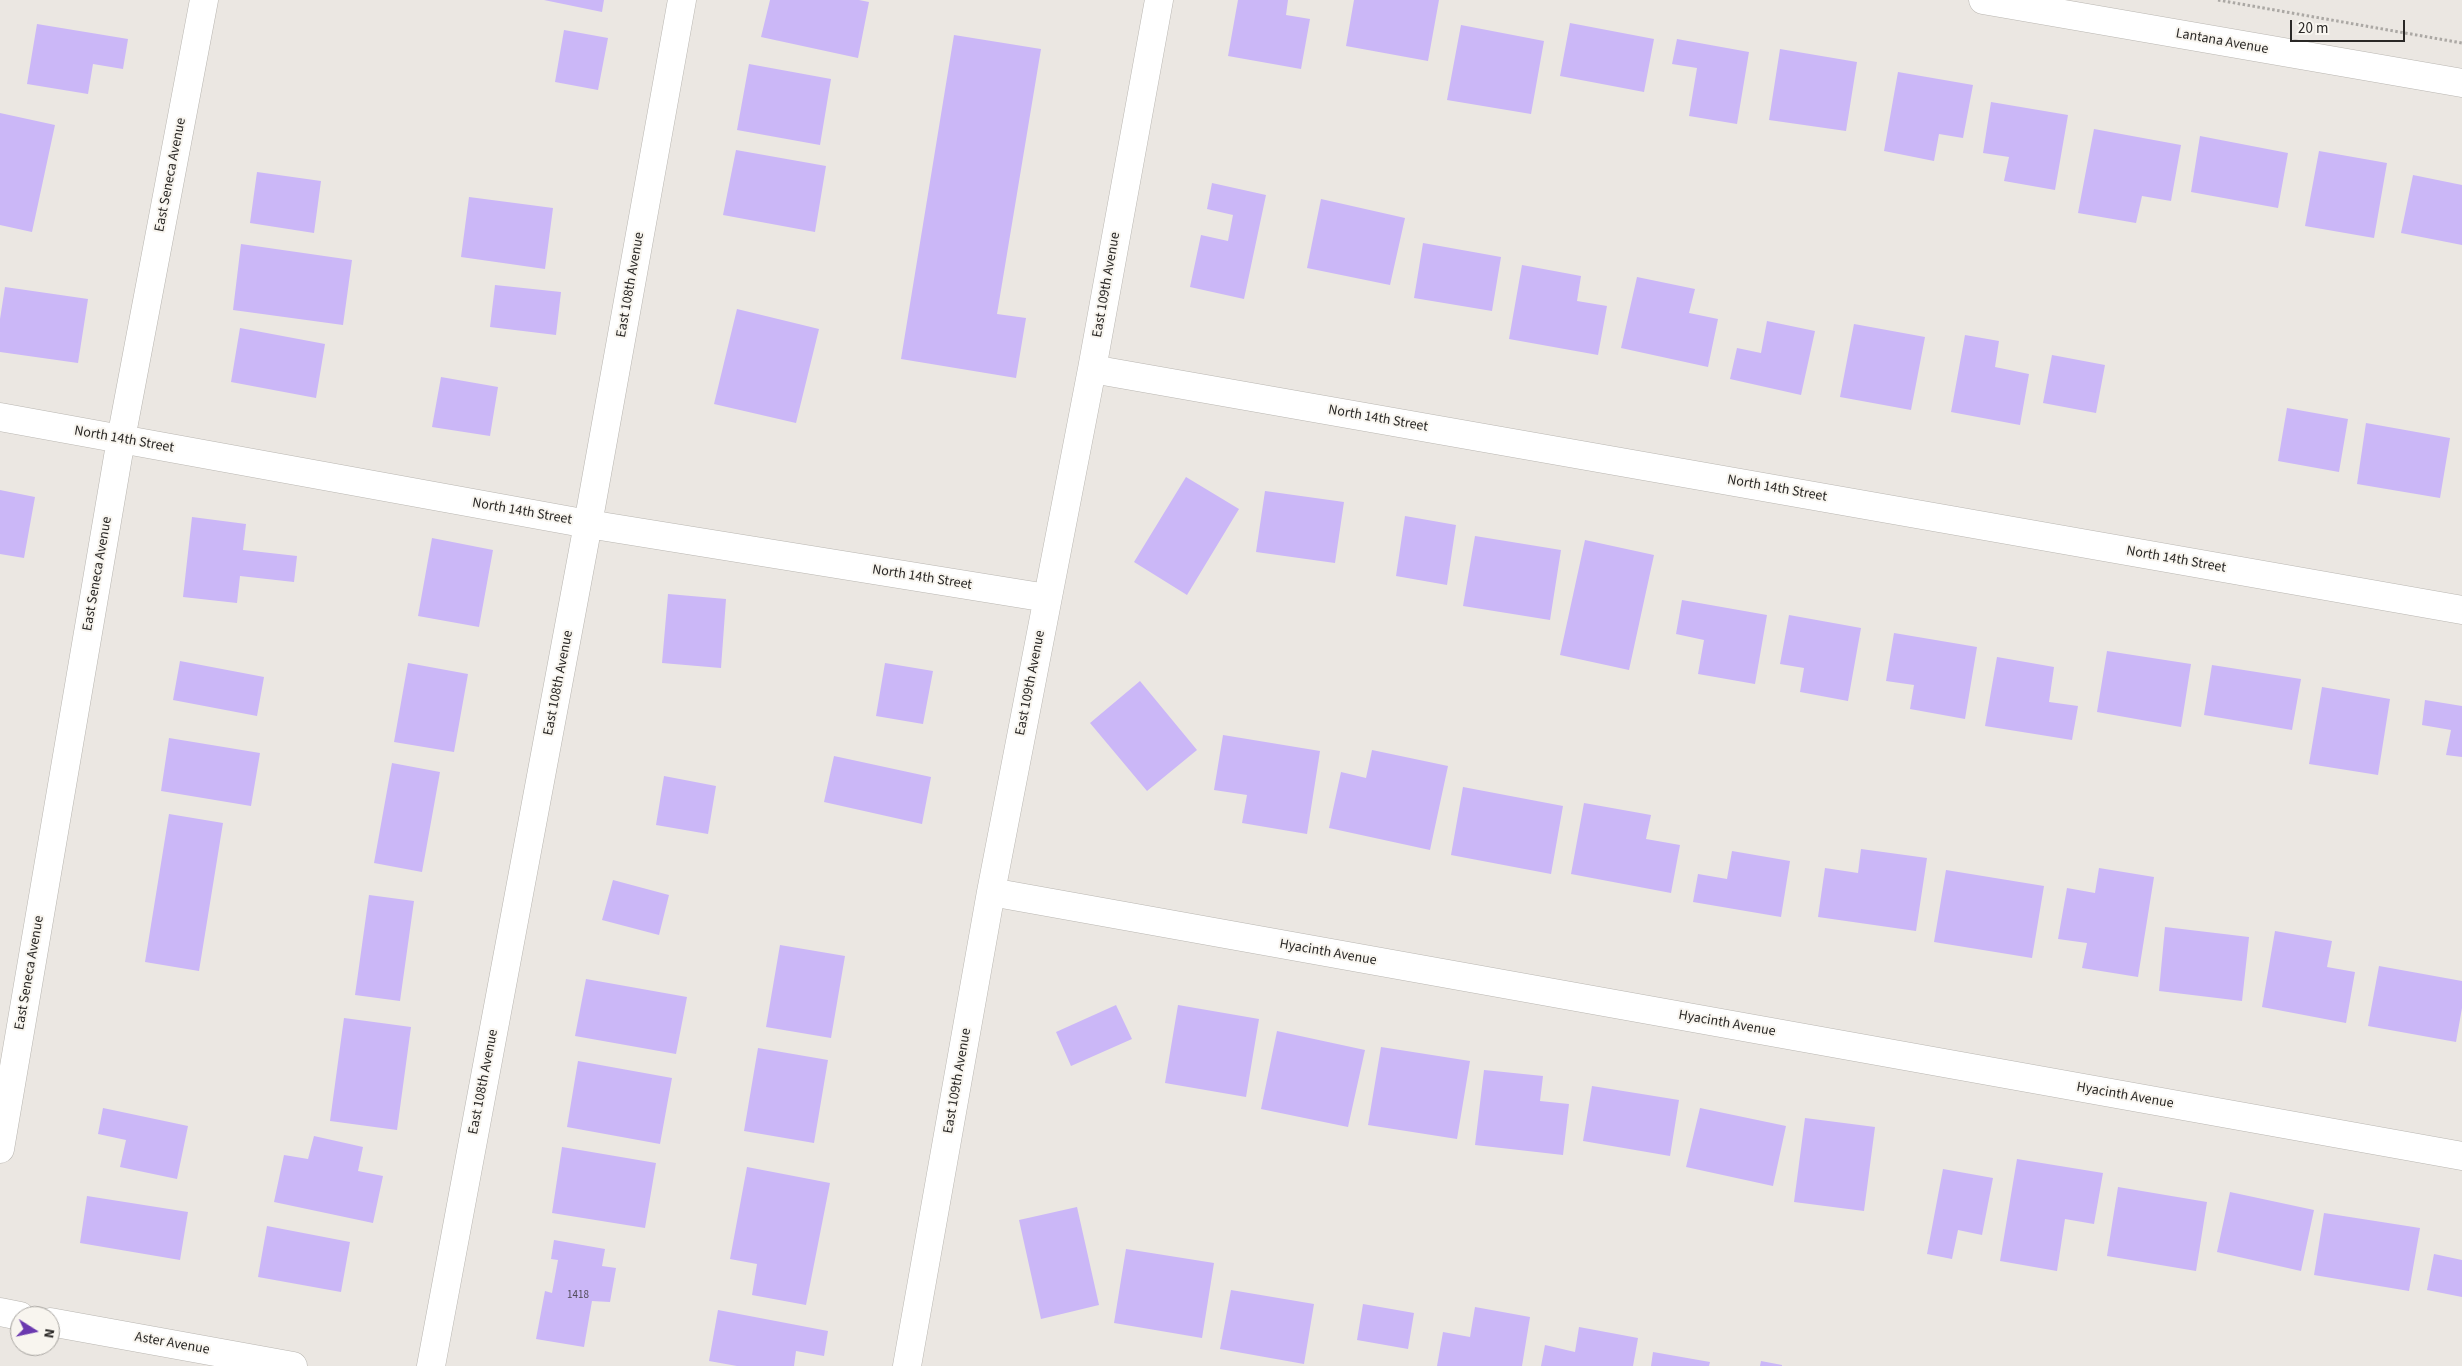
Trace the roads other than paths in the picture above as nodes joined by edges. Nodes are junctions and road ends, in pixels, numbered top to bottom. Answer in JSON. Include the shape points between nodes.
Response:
{"nodes":[{"id":1,"x":204,"y":0,"type":"edge"},
{"id":2,"x":682,"y":0,"type":"edge"},
{"id":3,"x":1159,"y":0,"type":"edge"},
{"id":4,"x":1983,"y":0,"type":"edge"},
{"id":5,"x":2462,"y":84,"type":"edge"},
{"id":6,"x":1092,"y":369,"type":"junction"},
{"id":7,"x":0,"y":416,"type":"edge"},
{"id":8,"x":122,"y":439,"type":"junction"},
{"id":9,"x":588,"y":524,"type":"junction"},
{"id":10,"x":1047,"y":598,"type":"junction"},
{"id":11,"x":2462,"y":610,"type":"edge"},
{"id":12,"x":991,"y":892,"type":"junction"},
{"id":13,"x":0,"y":1149,"type":"edge"},
{"id":14,"x":2462,"y":1156,"type":"edge"},
{"id":15,"x":60,"y":1324,"type":"edge"},
{"id":16,"x":293,"y":1366,"type":"edge"},
{"id":17,"x":431,"y":1366,"type":"edge"},
{"id":18,"x":907,"y":1366,"type":"edge"}],
"edges":[{"from":1,"to":8,"type":"street","name":"East Seneca Avenue"},
{"from":2,"to":9,"type":"street","name":"East 108th Avenue"},
{"from":3,"to":6,"type":"street","name":"East 109th Avenue"},
{"from":4,"to":5,"type":"street","name":"Lantana Avenue"},
{"from":6,"to":10,"type":"street","name":"East 109th Avenue"},
{"from":6,"to":11,"type":"street","name":"North 14th Street"},
{"from":7,"to":8,"type":"street","name":"North 14th Street"},
{"from":8,"to":9,"type":"street","name":"North 14th Street"},
{"from":8,"to":13,"type":"street","name":"East Seneca Avenue"},
{"from":9,"to":10,"type":"street","name":"North 14th Street"},
{"from":9,"to":17,"type":"street","name":"East 108th Avenue"},
{"from":10,"to":12,"type":"street","name":"East 109th Avenue"},
{"from":12,"to":14,"type":"street","name":"Hyacinth Avenue"},
{"from":12,"to":18,"type":"street","name":"East 109th Avenue"},
{"from":15,"to":16,"type":"street","name":"Aster Avenue"}]}
